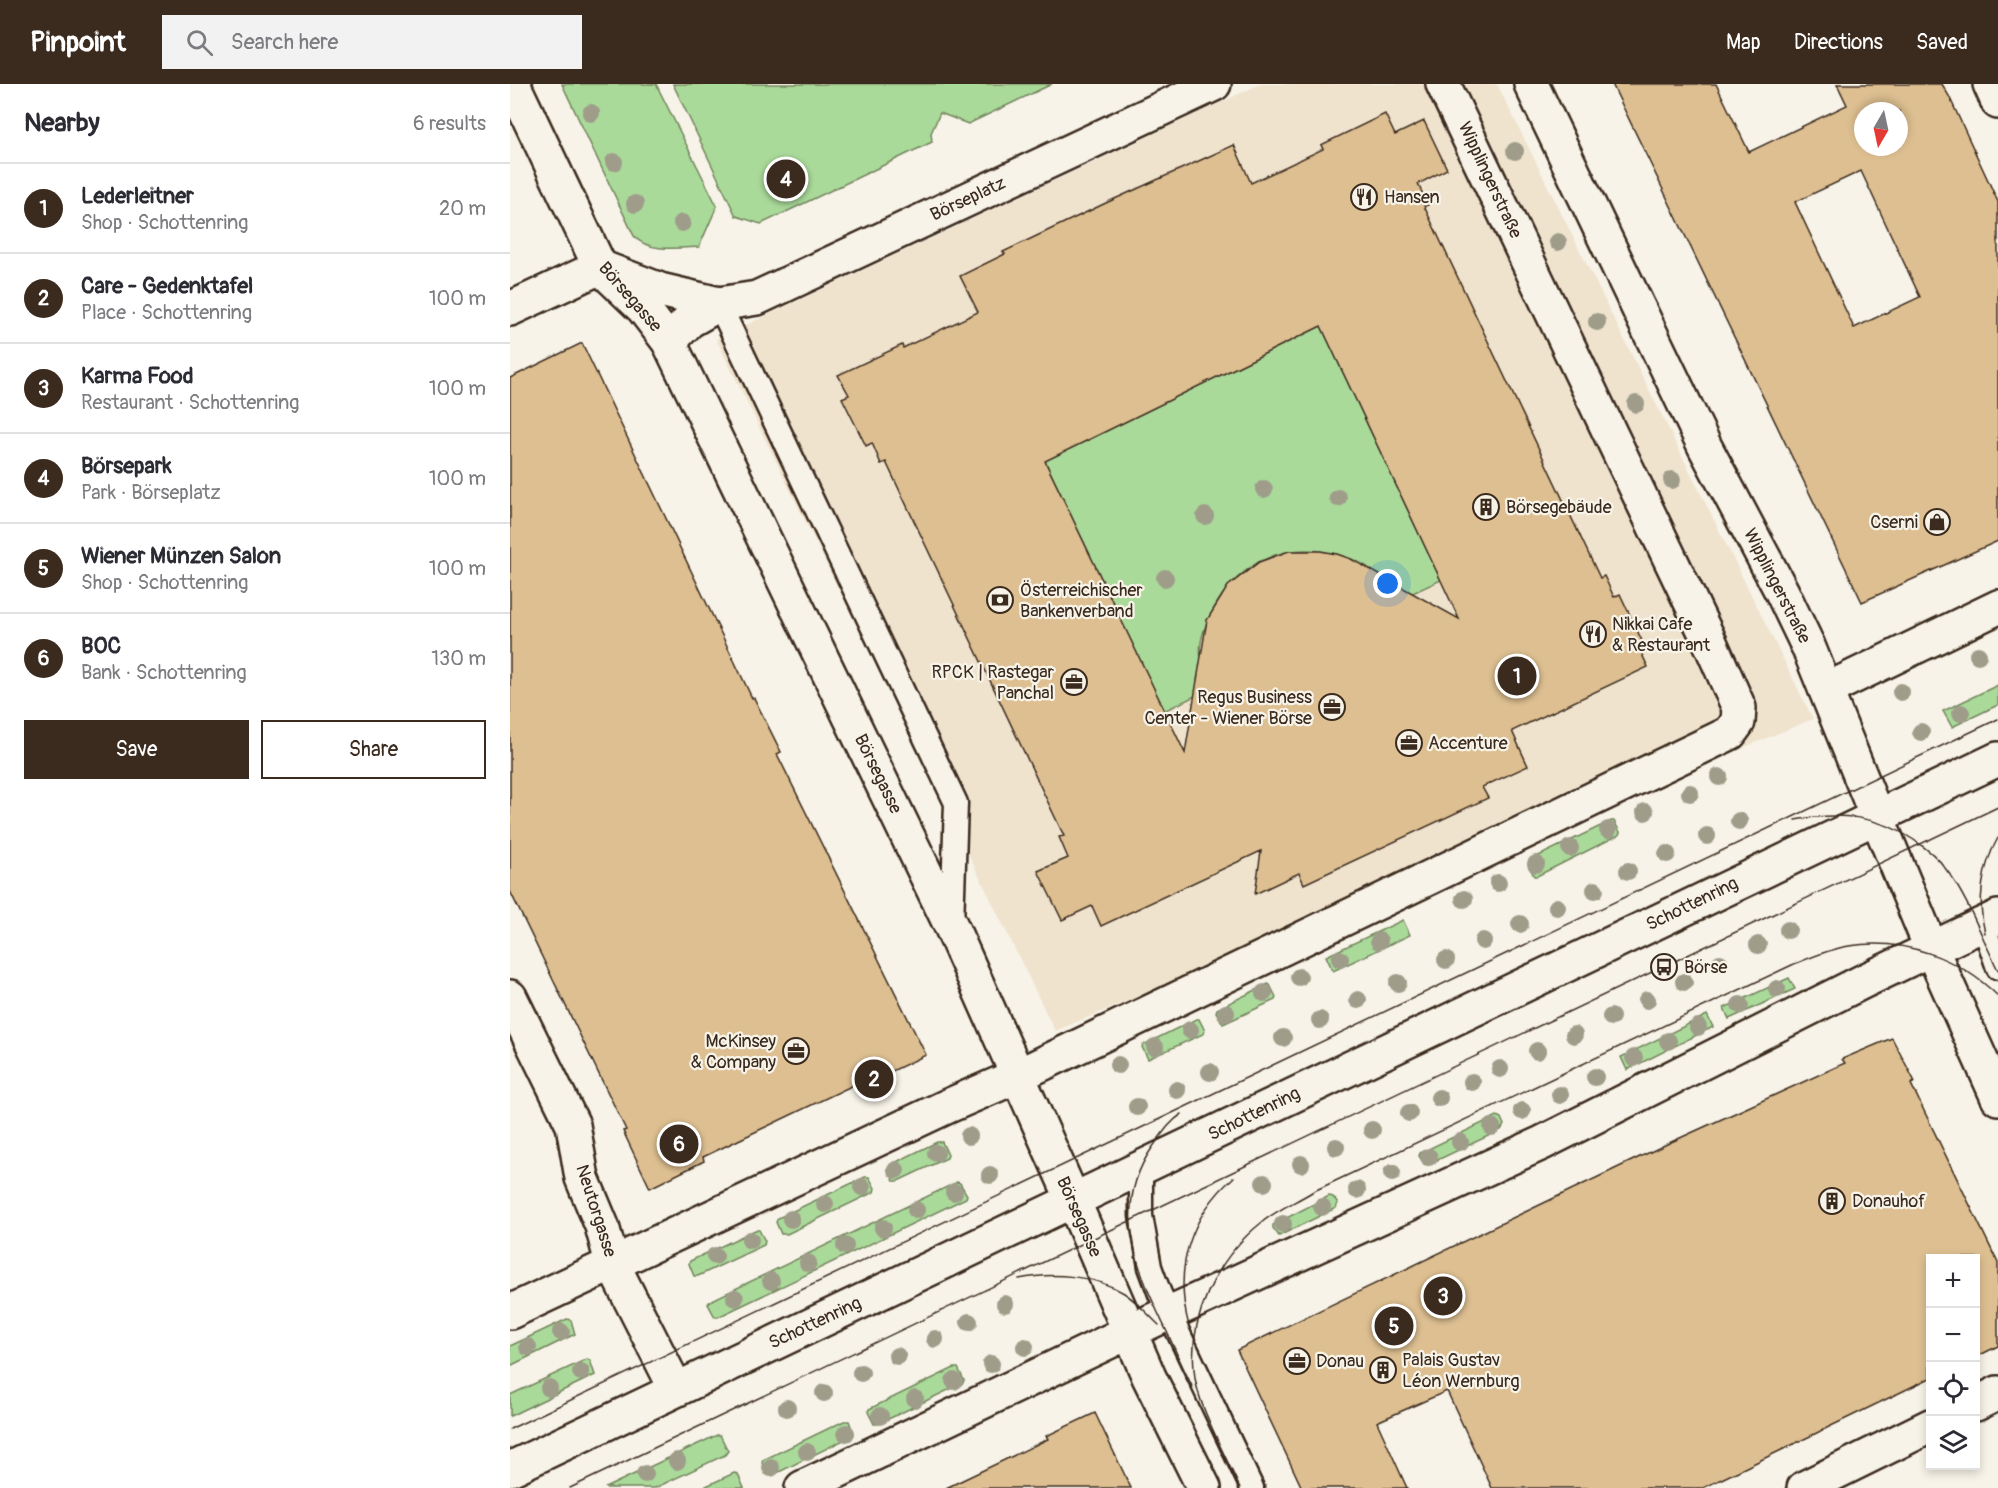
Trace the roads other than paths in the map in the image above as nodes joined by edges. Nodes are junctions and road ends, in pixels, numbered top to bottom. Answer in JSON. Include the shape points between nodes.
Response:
{"nodes":[{"id":1,"x":513,"y":84,"type":"edge"},
{"id":2,"x":1214,"y":84,"type":"edge"},
{"id":3,"x":1443,"y":84,"type":"edge"},
{"id":4,"x":1531,"y":84,"type":"edge"},
{"id":5,"x":1990,"y":84,"type":"edge"},
{"id":6,"x":1998,"y":102,"type":"edge"},
{"id":7,"x":600,"y":267,"type":"junction"},
{"id":8,"x":719,"y":304,"type":"junction"},
{"id":9,"x":510,"y":309,"type":"edge"},
{"id":10,"x":669,"y":342,"type":"junction"},
{"id":11,"x":1998,"y":607,"type":"edge"},
{"id":12,"x":1826,"y":690,"type":"junction"},
{"id":13,"x":1998,"y":759,"type":"edge"},
{"id":14,"x":1877,"y":817,"type":"junction"},
{"id":15,"x":1990,"y":921,"type":"edge"},
{"id":16,"x":952,"y":928,"type":"junction"},
{"id":17,"x":1932,"y":948,"type":"junction"},
{"id":18,"x":1998,"y":968,"type":"edge"},
{"id":19,"x":510,"y":997,"type":"edge"},
{"id":20,"x":1017,"y":1076,"type":"junction"},
{"id":21,"x":1998,"y":1098,"type":"edge"},
{"id":22,"x":1141,"y":1168,"type":"junction"},
{"id":23,"x":1073,"y":1200,"type":"junction"},
{"id":24,"x":612,"y":1263,"type":"junction"},
{"id":25,"x":510,"y":1312,"type":"edge"},
{"id":26,"x":1168,"y":1315,"type":"junction"},
{"id":27,"x":1129,"y":1333,"type":"junction"},
{"id":28,"x":676,"y":1389,"type":"junction"},
{"id":29,"x":1998,"y":1393,"type":"edge"},
{"id":30,"x":1980,"y":1402,"type":"edge"},
{"id":31,"x":1926,"y":1428,"type":"edge"},
{"id":32,"x":510,"y":1469,"type":"edge"},
{"id":33,"x":802,"y":1488,"type":"edge"},
{"id":34,"x":1204,"y":1488,"type":"edge"},
{"id":35,"x":1252,"y":1488,"type":"edge"},
{"id":36,"x":1804,"y":1488,"type":"edge"}],
"edges":[{"from":1,"to":7,"type":"street","name":"Börsegasse"},
{"from":2,"to":8,"type":"street","name":"Börseplatz","via":[[757,298]]},
{"from":3,"to":20,"type":"street","name":"Wipplingerstraße","via":[[1716,656],[1739,708],[1738,722],[1730,733]]},
{"from":4,"to":12,"type":"street","name":"Wipplingerstraße","via":[[1705,447],[1782,592]]},
{"from":5,"to":6,"type":"street"},
{"from":7,"to":8,"type":"street","name":"Börseplatz","via":[[660,290]]},
{"from":7,"to":9,"type":"street"},
{"from":7,"to":10,"type":"street","name":"Börsegasse","via":[[643,308]]},
{"from":8,"to":10,"type":"street","name":"Börseplatz","via":[[689,321]]},
{"from":8,"to":16,"type":"lane","via":[[956,803]]},
{"from":10,"to":16,"type":"street","name":"Börsegasse"},
{"from":11,"to":12,"type":"street"},
{"from":12,"to":14,"type":"street","name":"Wipplingerstraße"},
{"from":13,"to":14,"type":"street","name":"Schottenring"},
{"from":14,"to":17,"type":"street","name":"Wipplingerstraße"},
{"from":14,"to":22,"type":"street","name":"Schottenring"},
{"from":15,"to":17,"type":"street"},
{"from":15,"to":18,"type":"lane"},
{"from":16,"to":20,"type":"street","name":"Börsegasse"},
{"from":17,"to":21,"type":"street","name":"Wipplingerstraße"},
{"from":17,"to":26,"type":"street","via":[[1542,1143]]},
{"from":19,"to":24,"type":"street","name":"Neutorgasse","via":[[573,1125],[582,1178]]},
{"from":20,"to":23,"type":"street","name":"Börsegasse"},
{"from":20,"to":24,"type":"street"},
{"from":22,"to":23,"type":"street","name":"Schottenring"},
{"from":22,"to":26,"type":"lane","via":[[1141,1216],[1150,1267]]},
{"from":23,"to":27,"type":"street","name":"Börsegasse"},
{"from":23,"to":28,"type":"street","name":"Schottenring"},
{"from":24,"to":25,"type":"street"},
{"from":24,"to":28,"type":"street","name":"Neutorgasse"},
{"from":26,"to":27,"type":"street"},
{"from":26,"to":35,"type":"lane"},
{"from":27,"to":33,"type":"street"},
{"from":27,"to":34,"type":"street","name":"Börsegasse"},
{"from":28,"to":32,"type":"street","name":"Schottenring"},
{"from":29,"to":30,"type":"street"},
{"from":31,"to":36,"type":"street"}]}
